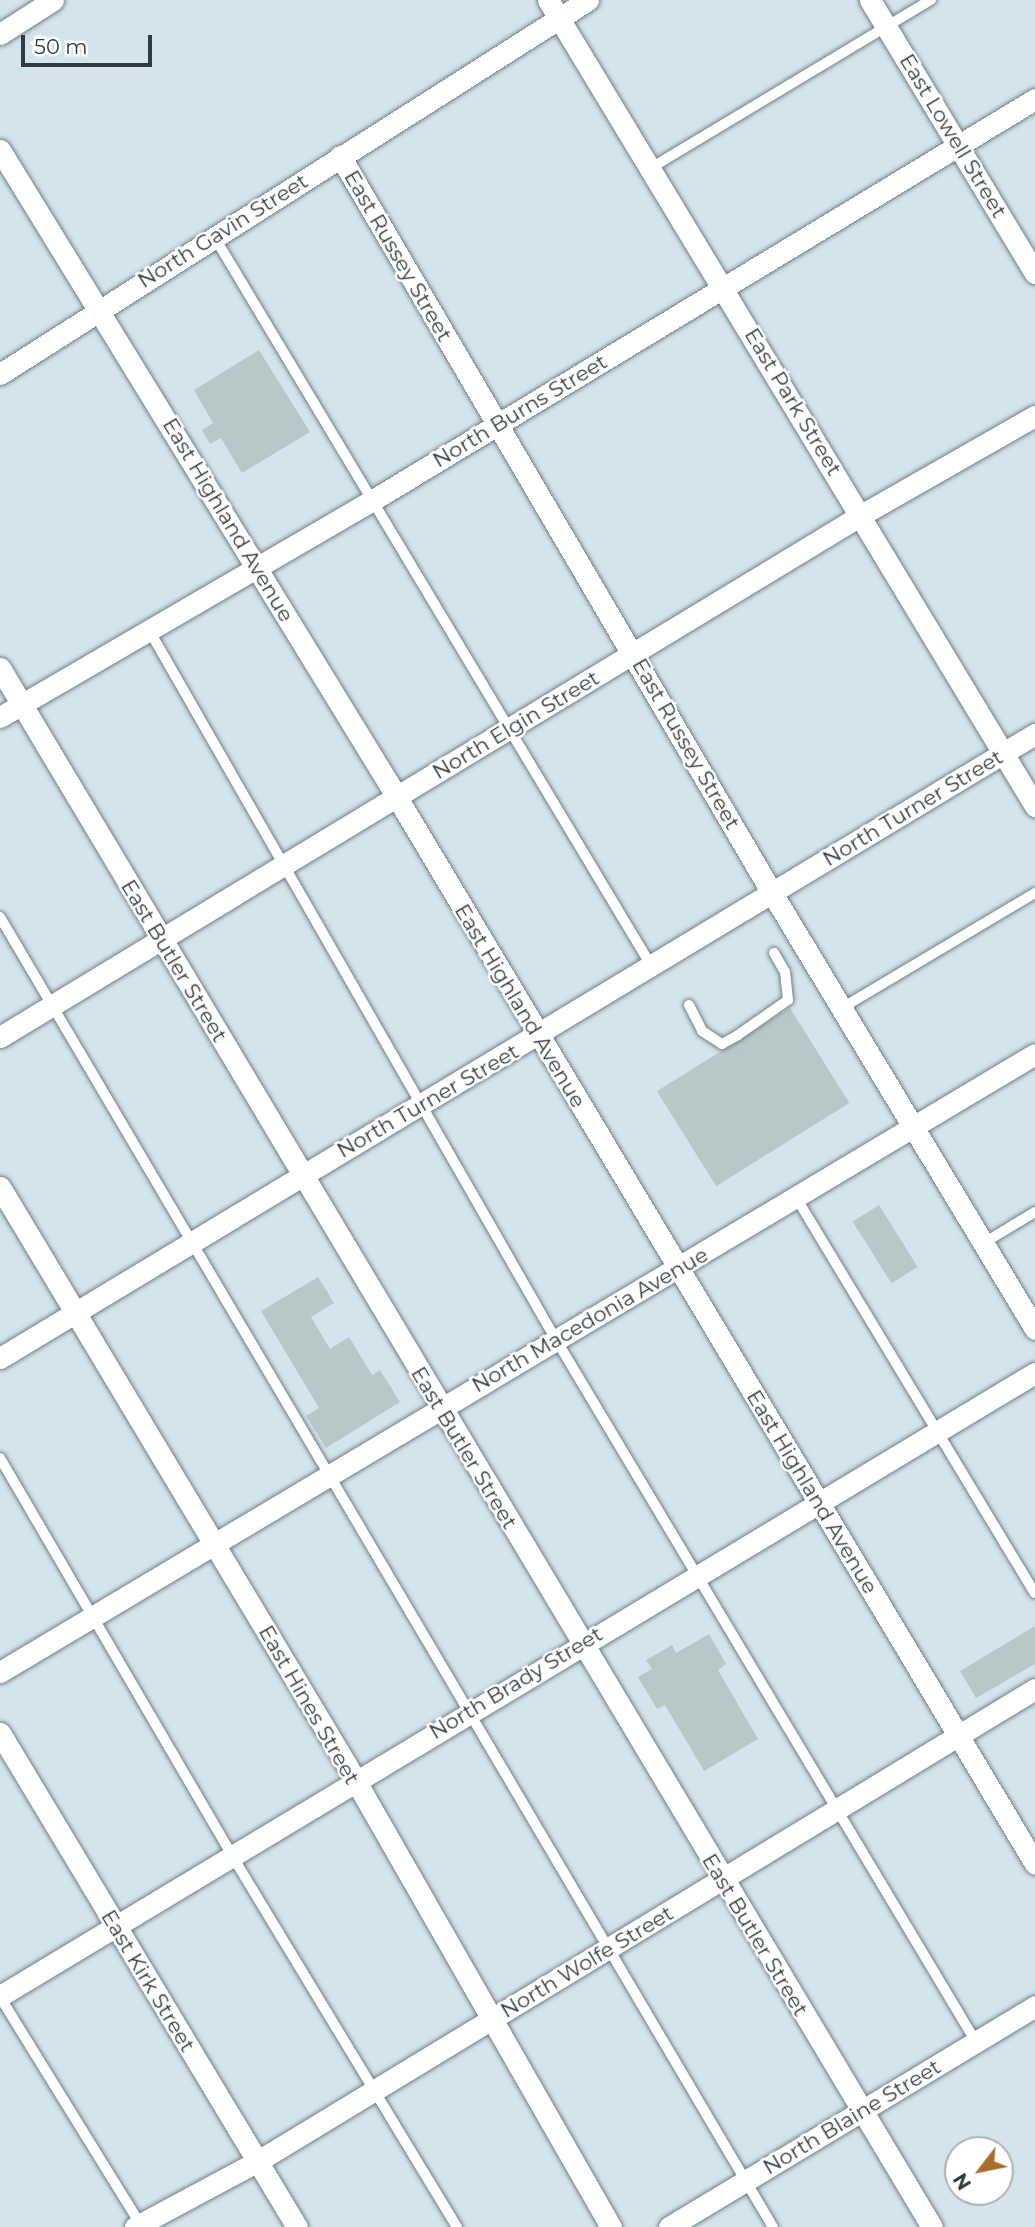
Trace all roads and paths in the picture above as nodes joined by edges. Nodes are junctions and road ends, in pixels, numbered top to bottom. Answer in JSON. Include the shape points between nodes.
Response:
{"nodes":[{"id":1,"x":53,"y":0,"type":"edge"},
{"id":2,"x":548,"y":0,"type":"edge"},
{"id":3,"x":588,"y":0,"type":"edge"},
{"id":4,"x":870,"y":0,"type":"edge"},
{"id":5,"x":931,"y":0,"type":"edge"},
{"id":6,"x":561,"y":18,"type":"junction"},
{"id":7,"x":886,"y":27,"type":"junction"},
{"id":8,"x":0,"y":34,"type":"edge"},
{"id":9,"x":1035,"y":99,"type":"edge"},
{"id":10,"x":958,"y":146,"type":"junction"},
{"id":11,"x":0,"y":150,"type":"edge"},
{"id":12,"x":340,"y":156,"type":"junction"},
{"id":13,"x":651,"y":168,"type":"junction"},
{"id":14,"x":215,"y":238,"type":"junction"},
{"id":15,"x":1035,"y":273,"type":"edge"},
{"id":16,"x":724,"y":289,"type":"junction"},
{"id":17,"x":101,"y":311,"type":"junction"},
{"id":18,"x":0,"y":374,"type":"edge"},
{"id":19,"x":1035,"y":415,"type":"edge"},
{"id":20,"x":495,"y":425,"type":"junction"},
{"id":21,"x":373,"y":500,"type":"junction"},
{"id":22,"x":863,"y":514,"type":"junction"},
{"id":23,"x":257,"y":567,"type":"junction"},
{"id":24,"x":149,"y":630,"type":"junction"},
{"id":25,"x":633,"y":653,"type":"junction"},
{"id":26,"x":0,"y":668,"type":"edge"},
{"id":27,"x":22,"y":705,"type":"junction"},
{"id":28,"x":0,"y":717,"type":"edge"},
{"id":29,"x":511,"y":729,"type":"junction"},
{"id":30,"x":1035,"y":734,"type":"edge"},
{"id":31,"x":1004,"y":753,"type":"junction"},
{"id":32,"x":397,"y":797,"type":"junction"},
{"id":33,"x":1035,"y":806,"type":"edge"},
{"id":34,"x":284,"y":866,"type":"junction"},
{"id":35,"x":772,"y":893,"type":"junction"},
{"id":36,"x":1035,"y":893,"type":"edge"},
{"id":37,"x":0,"y":917,"type":"edge"},
{"id":38,"x":161,"y":942,"type":"junction"},
{"id":39,"x":774,"y":953,"type":"dead end"},
{"id":40,"x":652,"y":967,"type":"junction"},
{"id":41,"x":689,"y":1005,"type":"dead end"},
{"id":42,"x":53,"y":1006,"type":"junction"},
{"id":43,"x":842,"y":1008,"type":"junction"},
{"id":44,"x":0,"y":1037,"type":"edge"},
{"id":45,"x":539,"y":1037,"type":"junction"},
{"id":46,"x":1035,"y":1054,"type":"edge"},
{"id":47,"x":423,"y":1102,"type":"junction"},
{"id":48,"x":913,"y":1130,"type":"junction"},
{"id":49,"x":305,"y":1172,"type":"junction"},
{"id":50,"x":0,"y":1187,"type":"edge"},
{"id":51,"x":797,"y":1199,"type":"junction"},
{"id":52,"x":1035,"y":1212,"type":"edge"},
{"id":53,"x":191,"y":1242,"type":"junction"},
{"id":54,"x":982,"y":1244,"type":"junction"},
{"id":55,"x":678,"y":1269,"type":"junction"},
{"id":56,"x":76,"y":1313,"type":"junction"},
{"id":57,"x":1035,"y":1329,"type":"edge"},
{"id":58,"x":555,"y":1338,"type":"junction"},
{"id":59,"x":0,"y":1358,"type":"edge"},
{"id":60,"x":1035,"y":1373,"type":"edge"},
{"id":61,"x":440,"y":1407,"type":"junction"},
{"id":62,"x":935,"y":1433,"type":"junction"},
{"id":63,"x":0,"y":1458,"type":"edge"},
{"id":64,"x":331,"y":1472,"type":"junction"},
{"id":65,"x":817,"y":1501,"type":"junction"},
{"id":66,"x":213,"y":1543,"type":"junction"},
{"id":67,"x":698,"y":1574,"type":"junction"},
{"id":68,"x":1035,"y":1593,"type":"edge"},
{"id":69,"x":92,"y":1616,"type":"junction"},
{"id":70,"x":581,"y":1644,"type":"junction"},
{"id":71,"x":0,"y":1672,"type":"edge"},
{"id":72,"x":1035,"y":1689,"type":"edge"},
{"id":73,"x":470,"y":1710,"type":"junction"},
{"id":74,"x":0,"y":1733,"type":"edge"},
{"id":75,"x":957,"y":1735,"type":"junction"},
{"id":76,"x":353,"y":1780,"type":"junction"},
{"id":77,"x":838,"y":1808,"type":"junction"},
{"id":78,"x":230,"y":1854,"type":"junction"},
{"id":79,"x":1035,"y":1864,"type":"edge"},
{"id":80,"x":721,"y":1880,"type":"junction"},
{"id":81,"x":114,"y":1926,"type":"junction"},
{"id":82,"x":608,"y":1950,"type":"junction"},
{"id":83,"x":0,"y":1996,"type":"edge"},
{"id":84,"x":1035,"y":2006,"type":"edge"},
{"id":85,"x":493,"y":2019,"type":"junction"},
{"id":86,"x":976,"y":2042,"type":"junction"},
{"id":87,"x":375,"y":2090,"type":"junction"},
{"id":88,"x":864,"y":2112,"type":"junction"},
{"id":89,"x":258,"y":2161,"type":"junction"},
{"id":90,"x":744,"y":2183,"type":"junction"},
{"id":91,"x":139,"y":2226,"type":"edge"},
{"id":92,"x":297,"y":2227,"type":"edge"},
{"id":93,"x":457,"y":2227,"type":"edge"},
{"id":94,"x":611,"y":2227,"type":"edge"},
{"id":95,"x":669,"y":2227,"type":"edge"},
{"id":96,"x":773,"y":2227,"type":"edge"},
{"id":97,"x":932,"y":2227,"type":"edge"}],
"edges":[{"from":1,"to":8,"type":"street"},
{"from":2,"to":6,"type":"street","name":"East Park Street"},
{"from":3,"to":6,"type":"street","name":"North Gavin Street"},
{"from":4,"to":7,"type":"street","name":"East Lowell Street"},
{"from":5,"to":7,"type":"lane"},
{"from":6,"to":12,"type":"street","name":"North Gavin Street"},
{"from":6,"to":13,"type":"street","name":"East Park Street"},
{"from":7,"to":10,"type":"street","name":"East Lowell Street"},
{"from":7,"to":13,"type":"lane"},
{"from":9,"to":10,"type":"street","name":"North Burns Street"},
{"from":10,"to":15,"type":"street","name":"East Lowell Street"},
{"from":10,"to":16,"type":"street","name":"North Burns Street"},
{"from":11,"to":17,"type":"street","name":"East Highland Avenue"},
{"from":12,"to":14,"type":"street","name":"North Gavin Street"},
{"from":12,"to":20,"type":"street","name":"East Russey Street"},
{"from":13,"to":16,"type":"street","name":"East Park Street"},
{"from":14,"to":17,"type":"street","name":"North Gavin Street"},
{"from":14,"to":21,"type":"lane"},
{"from":16,"to":20,"type":"street","name":"North Burns Street"},
{"from":16,"to":22,"type":"street","name":"East Park Street"},
{"from":17,"to":18,"type":"street","name":"North Gavin Street"},
{"from":17,"to":23,"type":"street","name":"East Highland Avenue"},
{"from":19,"to":22,"type":"street","name":"North Elgin Street"},
{"from":20,"to":21,"type":"street","name":"North Burns Street"},
{"from":20,"to":25,"type":"street","name":"East Russey Street"},
{"from":21,"to":23,"type":"street","name":"North Burns Street"},
{"from":21,"to":29,"type":"lane"},
{"from":22,"to":25,"type":"street","name":"North Elgin Street"},
{"from":22,"to":31,"type":"street","name":"East Park Street"},
{"from":23,"to":24,"type":"street","name":"North Burns Street"},
{"from":23,"to":32,"type":"street","name":"East Highland Avenue"},
{"from":24,"to":27,"type":"street","name":"North Burns Street"},
{"from":24,"to":34,"type":"lane"},
{"from":25,"to":29,"type":"street","name":"North Elgin Street"},
{"from":25,"to":35,"type":"street","name":"East Russey Street"},
{"from":26,"to":27,"type":"street","name":"East Butler Street"},
{"from":27,"to":28,"type":"street","name":"North Burns Street"},
{"from":27,"to":38,"type":"street","name":"East Butler Street"},
{"from":29,"to":32,"type":"street","name":"North Elgin Street"},
{"from":29,"to":40,"type":"lane"},
{"from":30,"to":31,"type":"street","name":"North Turner Street"},
{"from":31,"to":33,"type":"street","name":"East Park Street"},
{"from":31,"to":35,"type":"street","name":"North Turner Street"},
{"from":32,"to":34,"type":"street","name":"North Elgin Street"},
{"from":32,"to":45,"type":"street","name":"East Highland Avenue"},
{"from":34,"to":38,"type":"street","name":"North Elgin Street"},
{"from":34,"to":47,"type":"lane"},
{"from":35,"to":40,"type":"street","name":"North Turner Street"},
{"from":35,"to":43,"type":"street","name":"East Russey Street"},
{"from":36,"to":43,"type":"lane"},
{"from":37,"to":42,"type":"lane"},
{"from":38,"to":42,"type":"street","name":"North Elgin Street"},
{"from":38,"to":49,"type":"street","name":"East Butler Street"},
{"from":39,"to":41,"type":"lane","via":[[785,972],[788,1000],[738,1035],[722,1044],[702,1031]]},
{"from":40,"to":45,"type":"street","name":"North Turner Street"},
{"from":42,"to":44,"type":"street","name":"North Elgin Street"},
{"from":42,"to":53,"type":"lane"},
{"from":43,"to":48,"type":"street","name":"East Russey Street"},
{"from":45,"to":47,"type":"street","name":"North Turner Street"},
{"from":45,"to":55,"type":"street","name":"East Highland Avenue"},
{"from":46,"to":48,"type":"street","name":"North Macedonia Avenue"},
{"from":47,"to":49,"type":"street","name":"North Turner Street"},
{"from":47,"to":58,"type":"lane"},
{"from":48,"to":51,"type":"street","name":"North Macedonia Avenue"},
{"from":48,"to":54,"type":"street","name":"East Russey Street"},
{"from":49,"to":53,"type":"street","name":"North Turner Street"},
{"from":49,"to":61,"type":"street","name":"East Butler Street"},
{"from":50,"to":56,"type":"street","name":"East Hines Street"},
{"from":51,"to":55,"type":"street","name":"North Macedonia Avenue"},
{"from":51,"to":62,"type":"lane"},
{"from":52,"to":54,"type":"lane"},
{"from":53,"to":56,"type":"street","name":"North Turner Street"},
{"from":53,"to":64,"type":"lane"},
{"from":54,"to":57,"type":"street","name":"East Russey Street"},
{"from":55,"to":58,"type":"street","name":"North Macedonia Avenue"},
{"from":55,"to":65,"type":"street","name":"East Highland Avenue"},
{"from":56,"to":59,"type":"street","name":"North Turner Street"},
{"from":56,"to":66,"type":"street","name":"East Hines Street"},
{"from":58,"to":61,"type":"street","name":"North Macedonia Avenue"},
{"from":58,"to":67,"type":"lane"},
{"from":60,"to":62,"type":"street","name":"North Brady Street"},
{"from":61,"to":64,"type":"street","name":"North Macedonia Avenue"},
{"from":61,"to":70,"type":"street","name":"East Butler Street"},
{"from":62,"to":65,"type":"street","name":"North Brady Street"},
{"from":62,"to":68,"type":"lane"},
{"from":63,"to":69,"type":"lane"},
{"from":64,"to":66,"type":"street","name":"North Macedonia Avenue"},
{"from":64,"to":73,"type":"lane"},
{"from":65,"to":67,"type":"street","name":"North Brady Street"},
{"from":65,"to":75,"type":"street","name":"East Highland Avenue"},
{"from":66,"to":69,"type":"street","name":"North Macedonia Avenue"},
{"from":66,"to":76,"type":"street","name":"East Hines Street"},
{"from":67,"to":70,"type":"street","name":"North Brady Street"},
{"from":67,"to":77,"type":"lane"},
{"from":69,"to":71,"type":"street","name":"North Macedonia Avenue"},
{"from":69,"to":78,"type":"lane"},
{"from":70,"to":73,"type":"street","name":"North Brady Street"},
{"from":70,"to":80,"type":"street","name":"East Butler Street"},
{"from":72,"to":75,"type":"street","name":"North Wolfe Street"},
{"from":73,"to":76,"type":"street","name":"North Brady Street"},
{"from":73,"to":82,"type":"lane"},
{"from":74,"to":81,"type":"street","name":"East Kirk Street"},
{"from":75,"to":77,"type":"street","name":"North Wolfe Street"},
{"from":75,"to":79,"type":"street","name":"East Highland Avenue"},
{"from":76,"to":78,"type":"street","name":"North Brady Street"},
{"from":76,"to":85,"type":"street","name":"East Hines Street"},
{"from":77,"to":80,"type":"street","name":"North Wolfe Street"},
{"from":77,"to":86,"type":"lane"},
{"from":78,"to":81,"type":"street","name":"North Brady Street"},
{"from":78,"to":87,"type":"lane"},
{"from":80,"to":82,"type":"street","name":"North Wolfe Street"},
{"from":80,"to":88,"type":"street","name":"East Butler Street"},
{"from":81,"to":83,"type":"street","name":"North Brady Street"},
{"from":81,"to":89,"type":"street","name":"East Kirk Street"},
{"from":82,"to":85,"type":"street","name":"North Wolfe Street"},
{"from":82,"to":90,"type":"lane"},
{"from":83,"to":91,"type":"lane"},
{"from":84,"to":86,"type":"street","name":"North Blaine Street"},
{"from":85,"to":87,"type":"street","name":"North Wolfe Street"},
{"from":85,"to":94,"type":"street","name":"East Hines Street"},
{"from":86,"to":88,"type":"street","name":"North Blaine Street"},
{"from":87,"to":89,"type":"street","name":"North Wolfe Street"},
{"from":87,"to":93,"type":"lane"},
{"from":88,"to":90,"type":"street","name":"North Blaine Street"},
{"from":88,"to":97,"type":"street","name":"East Butler Street"},
{"from":89,"to":91,"type":"street","name":"North Wolfe Street"},
{"from":89,"to":92,"type":"street","name":"East Kirk Street"},
{"from":90,"to":95,"type":"street","name":"North Blaine Street"},
{"from":90,"to":96,"type":"lane"}]}
